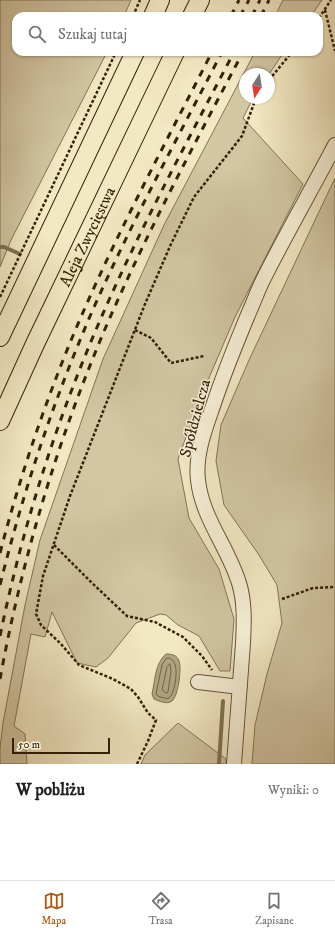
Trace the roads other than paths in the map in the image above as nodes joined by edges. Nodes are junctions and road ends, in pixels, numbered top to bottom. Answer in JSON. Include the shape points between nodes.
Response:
{"nodes":[{"id":1,"x":160,"y":0,"type":"edge"},
{"id":2,"x":200,"y":0,"type":"edge"},
{"id":3,"x":155,"y":12,"type":"edge"},
{"id":4,"x":194,"y":12,"type":"edge"},
{"id":5,"x":134,"y":56,"type":"edge"},
{"id":6,"x":173,"y":56,"type":"edge"},
{"id":7,"x":335,"y":145,"type":"edge"},
{"id":8,"x":0,"y":337,"type":"edge"},
{"id":9,"x":0,"y":421,"type":"edge"},
{"id":10,"x":198,"y":682,"type":"dead end"},
{"id":11,"x":240,"y":687,"type":"junction"},
{"id":12,"x":234,"y":764,"type":"edge"}],
"edges":[{"from":1,"to":3,"type":"main road"},
{"from":2,"to":4,"type":"main road"},
{"from":5,"to":8,"type":"main road"},
{"from":6,"to":9,"type":"main road","name":"Aleja Zwycięstwa"},
{"from":7,"to":11,"type":"street","name":"Spółdzielcza","via":[[264,277],[223,378],[200,449],[200,496],[208,519],[240,584],[244,627]]},
{"from":10,"to":11,"type":"street"},
{"from":11,"to":12,"type":"street","name":"Spółdzielcza"}]}
